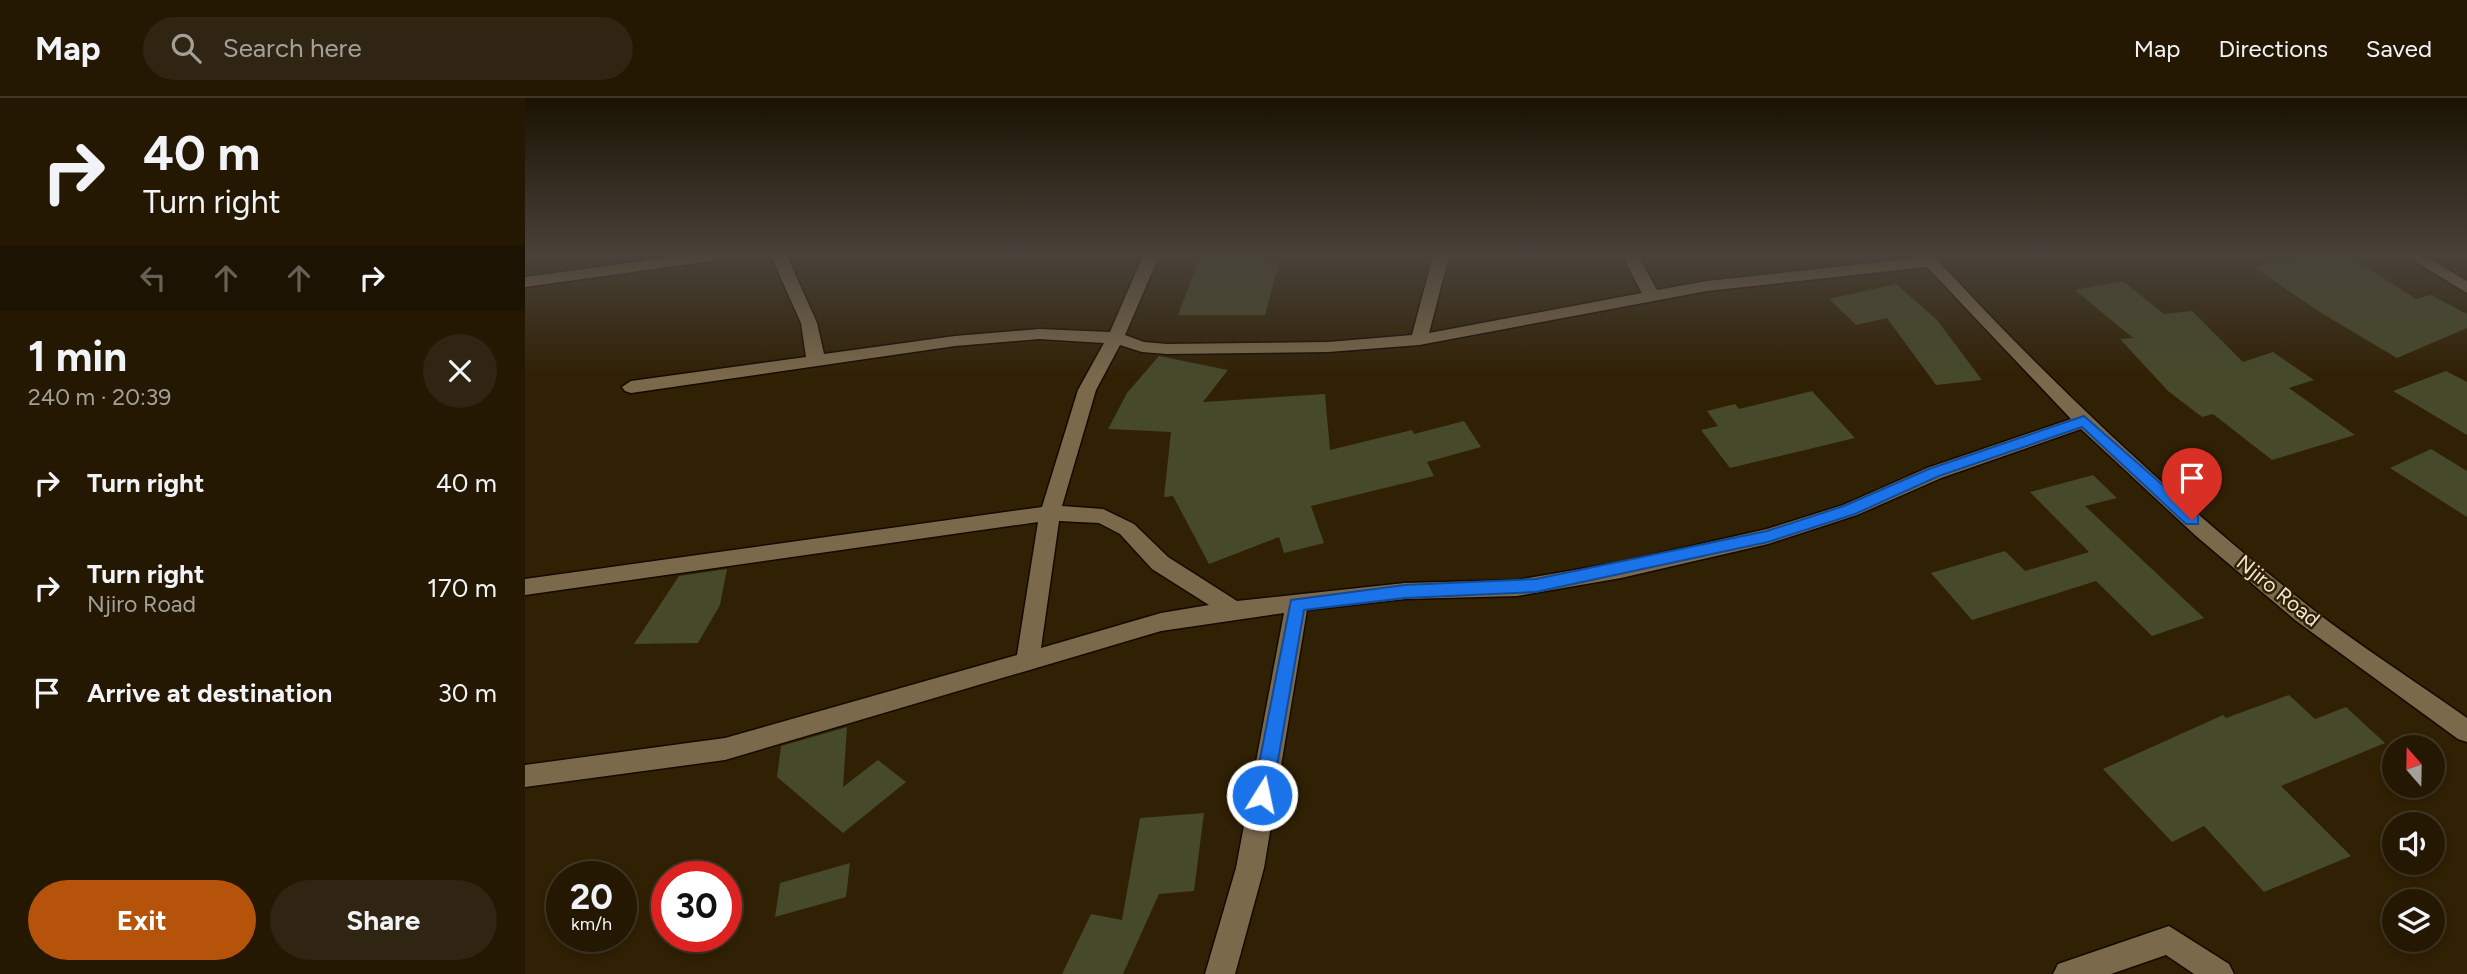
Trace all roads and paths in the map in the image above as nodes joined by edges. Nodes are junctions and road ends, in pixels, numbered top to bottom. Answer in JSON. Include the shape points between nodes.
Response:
{"nodes":[{"id":1,"x":797,"y":297,"type":"edge"},
{"id":2,"x":1134,"y":297,"type":"edge"},
{"id":3,"x":1430,"y":297,"type":"edge"},
{"id":4,"x":1647,"y":297,"type":"edge"},
{"id":5,"x":1961,"y":297,"type":"edge"},
{"id":6,"x":1116,"y":338,"type":"junction"},
{"id":7,"x":1419,"y":340,"type":"junction"},
{"id":8,"x":816,"y":361,"type":"junction"},
{"id":9,"x":631,"y":387,"type":"dead end"},
{"id":10,"x":2084,"y":421,"type":"junction"},
{"id":11,"x":1051,"y":513,"type":"junction"},
{"id":12,"x":525,"y":587,"type":"edge"},
{"id":13,"x":1297,"y":604,"type":"junction"},
{"id":14,"x":1234,"y":610,"type":"junction"},
{"id":15,"x":1028,"y":659,"type":"junction"},
{"id":16,"x":2467,"y":732,"type":"edge"},
{"id":17,"x":525,"y":776,"type":"edge"},
{"id":18,"x":1220,"y":974,"type":"edge"},
{"id":19,"x":2068,"y":974,"type":"edge"},
{"id":20,"x":2219,"y":974,"type":"edge"}],
"edges":[{"from":1,"to":8,"type":"street","via":[[809,323]]},
{"from":2,"to":6,"type":"street"},
{"from":3,"to":7,"type":"street"},
{"from":4,"to":7,"type":"street"},
{"from":5,"to":10,"type":"street","name":"Njiro Road","via":[[1995,336]]},
{"from":6,"to":7,"type":"street","via":[[1167,349],[1328,347]]},
{"from":6,"to":8,"type":"street","via":[[1039,334]]},
{"from":6,"to":11,"type":"street","via":[[1088,387]]},
{"from":8,"to":9,"type":"street"},
{"from":10,"to":13,"type":"street","via":[[1934,473],[1850,510],[1768,536],[1536,586],[1405,592]]},
{"from":10,"to":16,"type":"street","name":"Njiro Road","via":[[2305,616]]},
{"from":11,"to":12,"type":"street"},
{"from":11,"to":14,"type":"street","via":[[1103,516],[1127,530],[1160,563]]},
{"from":11,"to":15,"type":"street"},
{"from":13,"to":14,"type":"street"},
{"from":13,"to":18,"type":"street","via":[[1250,868]]},
{"from":14,"to":15,"type":"street","via":[[1161,622]]},
{"from":15,"to":17,"type":"street","via":[[725,749]]},
{"from":19,"to":20,"type":"street","via":[[2169,940]]}]}
